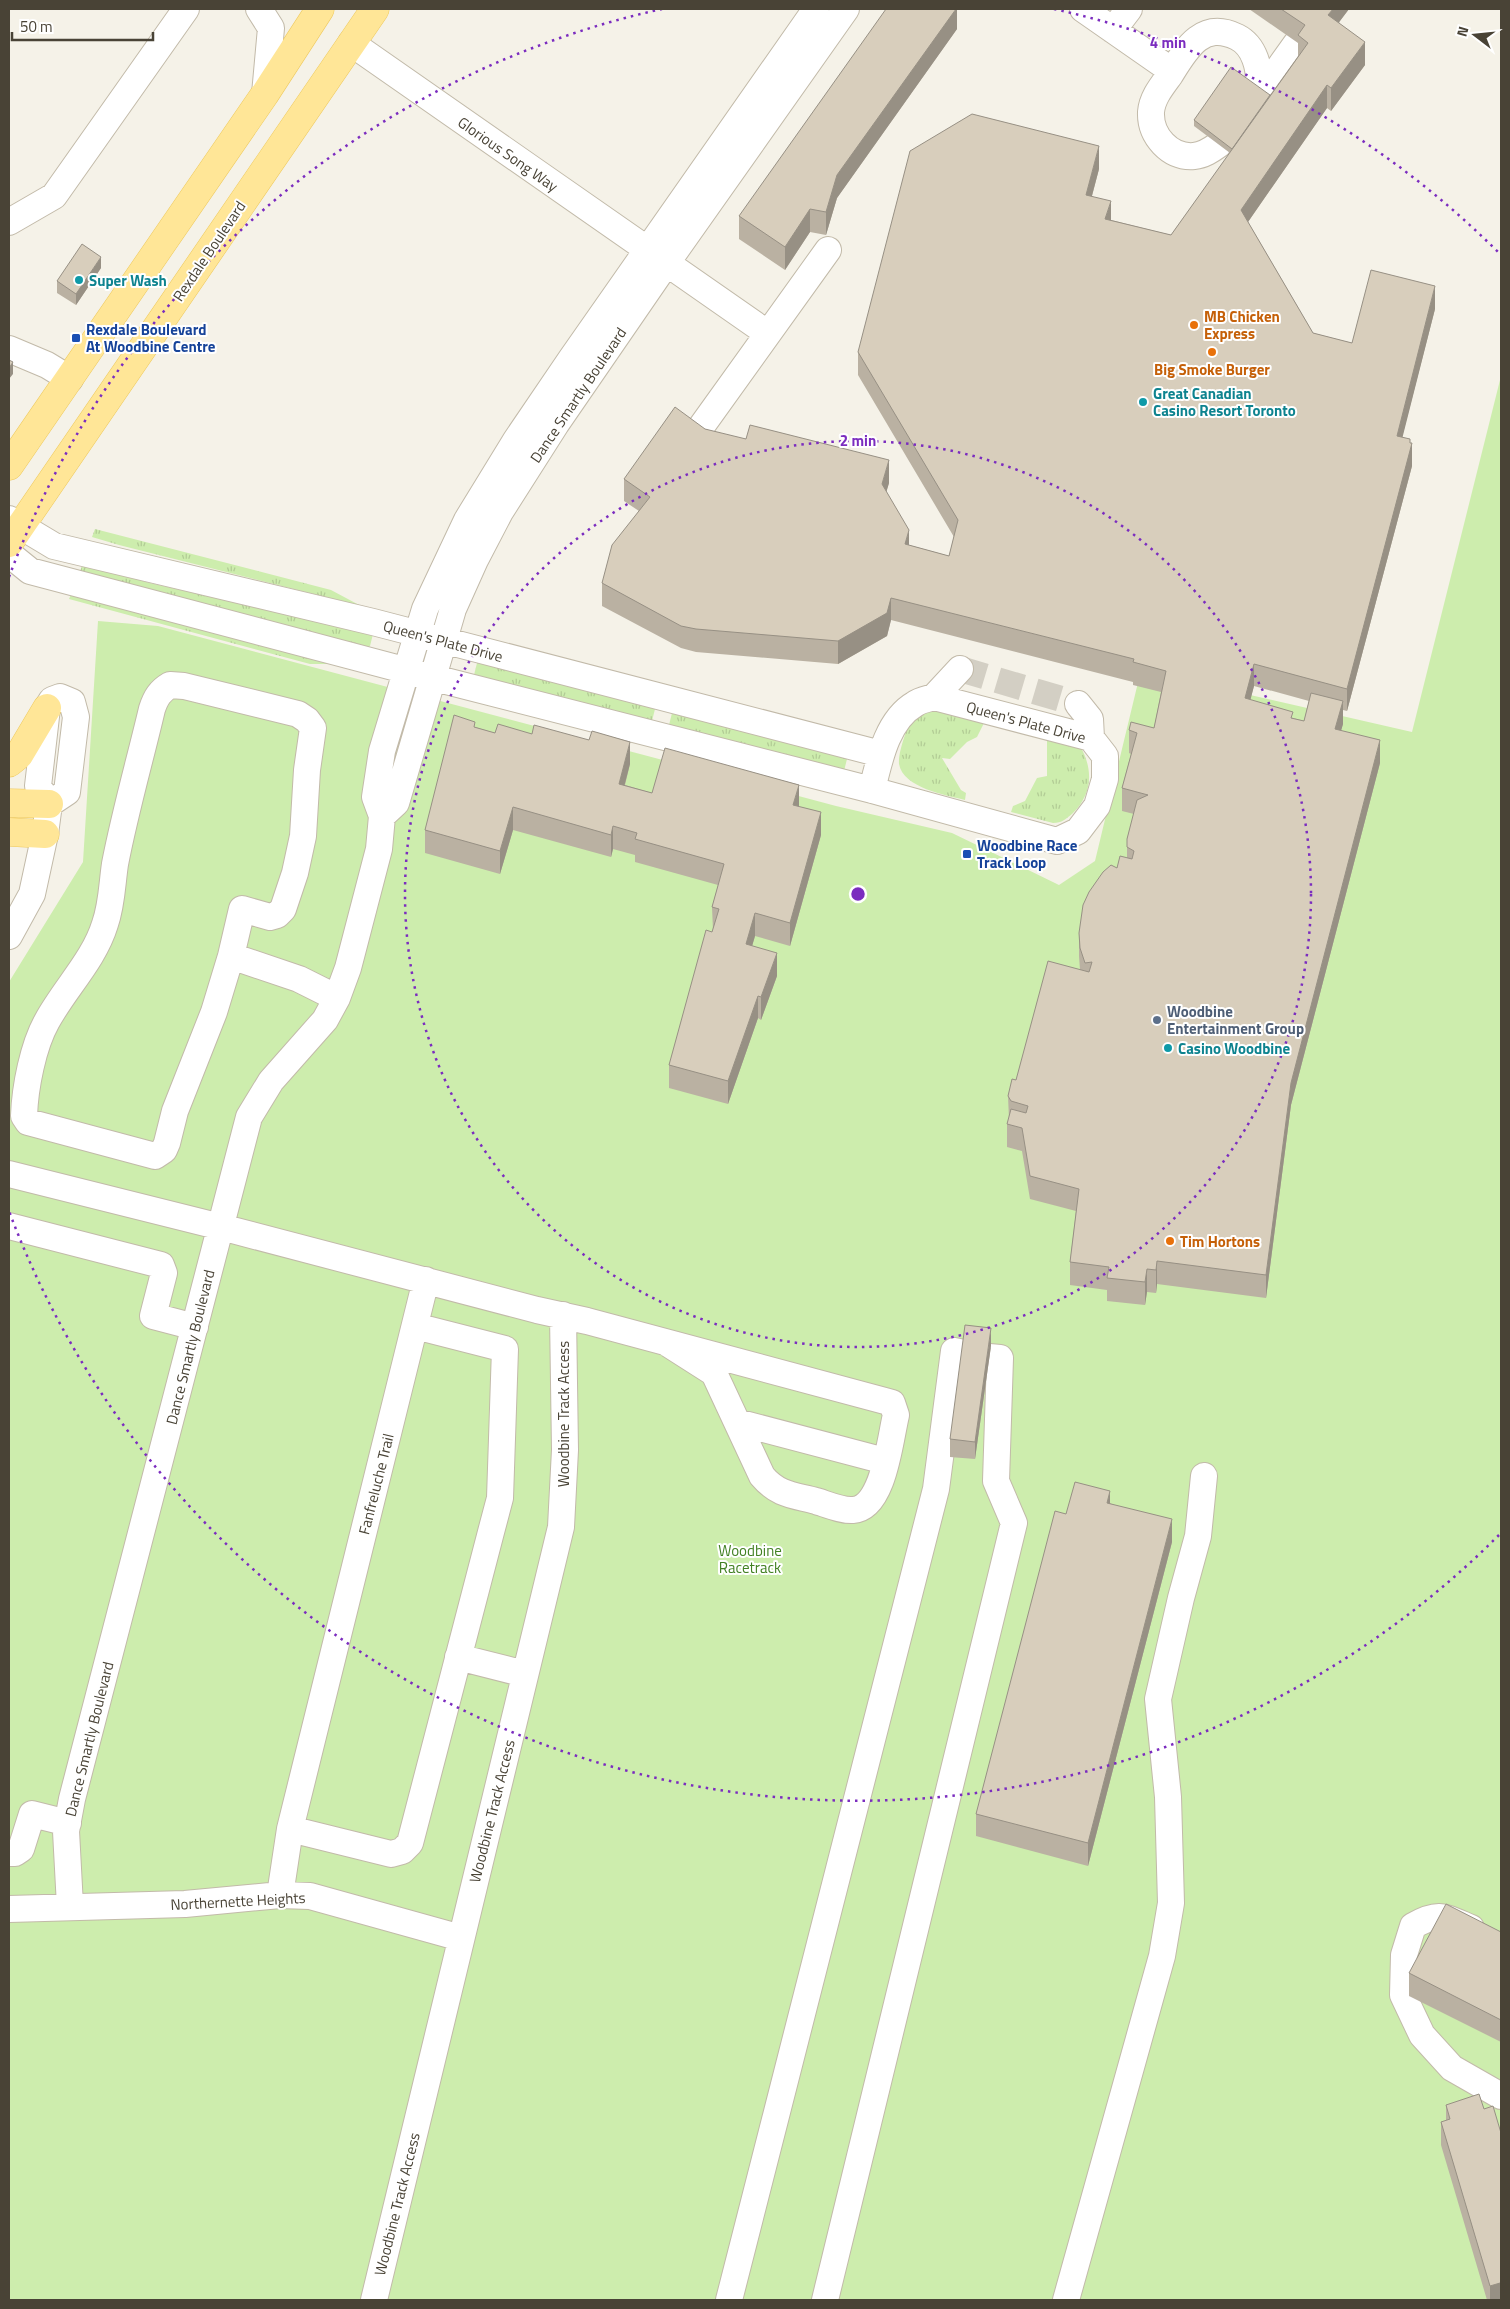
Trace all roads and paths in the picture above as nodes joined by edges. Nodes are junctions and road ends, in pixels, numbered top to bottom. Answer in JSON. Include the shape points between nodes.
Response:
{"nodes":[{"id":1,"x":186,"y":9,"type":"edge"},
{"id":2,"x":259,"y":9,"type":"edge"},
{"id":3,"x":320,"y":9,"type":"edge"},
{"id":4,"x":375,"y":9,"type":"edge"},
{"id":5,"x":816,"y":9,"type":"edge"},
{"id":6,"x":846,"y":9,"type":"edge"},
{"id":7,"x":1083,"y":9,"type":"edge"},
{"id":8,"x":1129,"y":9,"type":"edge"},
{"id":9,"x":1113,"y":30,"type":"junction"},
{"id":10,"x":351,"y":43,"type":"junction"},
{"id":11,"x":1296,"y":44,"type":"edge"},
{"id":12,"x":1167,"y":78,"type":"junction"},
{"id":13,"x":265,"y":94,"type":"junction"},
{"id":14,"x":1218,"y":144,"type":"edge"},
{"id":15,"x":9,"y":222,"type":"edge"},
{"id":16,"x":828,"y":250,"type":"dead end"},
{"id":17,"x":657,"y":258,"type":"junction"},
{"id":18,"x":767,"y":333,"type":"junction"},
{"id":19,"x":9,"y":349,"type":"edge"},
{"id":20,"x":70,"y":379,"type":"junction"},
{"id":21,"x":696,"y":434,"type":"edge"},
{"id":22,"x":14,"y":449,"type":"edge"},
{"id":23,"x":13,"y":529,"type":"edge"},
{"id":24,"x":9,"y":554,"type":"edge"},
{"id":25,"x":417,"y":634,"type":"junction"},
{"id":26,"x":444,"y":641,"type":"junction"},
{"id":27,"x":960,"y":669,"type":"dead end"},
{"id":28,"x":406,"y":671,"type":"junction"},
{"id":29,"x":433,"y":678,"type":"junction"},
{"id":30,"x":934,"y":698,"type":"junction"},
{"id":31,"x":1078,"y":704,"type":"tunnel mouth"},
{"id":32,"x":47,"y":708,"type":"joint"},
{"id":33,"x":1091,"y":738,"type":"junction"},
{"id":34,"x":881,"y":754,"type":"junction"},
{"id":35,"x":9,"y":763,"type":"edge"},
{"id":36,"x":872,"y":790,"type":"junction"},
{"id":37,"x":9,"y":803,"type":"edge"},
{"id":38,"x":49,"y":804,"type":"junction"},
{"id":39,"x":382,"y":816,"type":"junction"},
{"id":40,"x":9,"y":832,"type":"edge"},
{"id":41,"x":46,"y":834,"type":"junction"},
{"id":42,"x":9,"y":936,"type":"edge"},
{"id":43,"x":231,"y":956,"type":"junction"},
{"id":44,"x":337,"y":998,"type":"junction"},
{"id":45,"x":9,"y":1174,"type":"edge"},
{"id":46,"x":9,"y":1226,"type":"edge"},
{"id":47,"x":221,"y":1227,"type":"junction"},
{"id":48,"x":426,"y":1280,"type":"junction"},
{"id":49,"x":563,"y":1316,"type":"junction"},
{"id":50,"x":415,"y":1326,"type":"junction"},
{"id":51,"x":195,"y":1327,"type":"junction"},
{"id":52,"x":667,"y":1342,"type":"junction"},
{"id":53,"x":737,"y":1422,"type":"junction"},
{"id":54,"x":886,"y":1461,"type":"junction"},
{"id":55,"x":1204,"y":1476,"type":"dead end"},
{"id":56,"x":458,"y":1658,"type":"junction"},
{"id":57,"x":525,"y":1674,"type":"junction"},
{"id":58,"x":68,"y":1823,"type":"junction"},
{"id":59,"x":290,"y":1829,"type":"junction"},
{"id":60,"x":9,"y":1853,"type":"edge"},
{"id":61,"x":280,"y":1895,"type":"junction"},
{"id":62,"x":70,"y":1906,"type":"junction"},
{"id":63,"x":9,"y":1909,"type":"edge"},
{"id":64,"x":1476,"y":1930,"type":"edge"},
{"id":65,"x":461,"y":1938,"type":"junction"},
{"id":66,"x":1501,"y":2096,"type":"edge"},
{"id":67,"x":374,"y":2300,"type":"edge"},
{"id":68,"x":729,"y":2300,"type":"edge"},
{"id":69,"x":825,"y":2300,"type":"edge"},
{"id":70,"x":1066,"y":2300,"type":"edge"}],
"edges":[{"from":1,"to":15,"type":"street","via":[[54,196]]},
{"from":2,"to":13,"type":"street","via":[[271,28]]},
{"from":3,"to":13,"type":"main road"},
{"from":4,"to":10,"type":"main road","name":"Rexdale Boulevard"},
{"from":5,"to":17,"type":"street","name":"Dance Smartly Boulevard"},
{"from":6,"to":17,"type":"street","name":"Dance Smartly Boulevard"},
{"from":7,"to":9,"type":"street"},
{"from":8,"to":9,"type":"street"},
{"from":9,"to":12,"type":"street"},
{"from":10,"to":17,"type":"street","name":"Glorious Song Way"},
{"from":10,"to":23,"type":"main road","name":"Rexdale Boulevard"},
{"from":11,"to":12,"type":"street","via":[[1276,72],[1259,87],[1260,72],[1250,47],[1230,34],[1206,34],[1195,39]]},
{"from":12,"to":14,"type":"street","via":[[1151,112],[1152,125],[1162,143],[1180,154],[1194,156]]},
{"from":13,"to":20,"type":"main road"},
{"from":16,"to":18,"type":"street"},
{"from":17,"to":18,"type":"street","name":"Glorious Song Way"},
{"from":17,"to":25,"type":"street","name":"Dance Smartly Boulevard","via":[[521,432],[467,520],[425,608]]},
{"from":17,"to":26,"type":"street","name":"Dance Smartly Boulevard","via":[[500,512],[454,605]]},
{"from":18,"to":21,"type":"street"},
{"from":19,"to":20,"type":"street"},
{"from":20,"to":22,"type":"main road"},
{"from":23,"to":25,"type":"street","name":"Queen's Plate Drive","via":[[54,546]]},
{"from":24,"to":28,"type":"street","name":"Queen's Plate Drive","via":[[30,571]]},
{"from":25,"to":26,"type":"street","name":"Queen's Plate Drive"},
{"from":25,"to":28,"type":"street","name":"Dance Smartly Boulevard"},
{"from":26,"to":29,"type":"street","name":"Dance Smartly Boulevard"},
{"from":26,"to":34,"type":"street","name":"Queen's Plate Drive"},
{"from":27,"to":30,"type":"street"},
{"from":28,"to":29,"type":"street","name":"Queen's Plate Drive"},
{"from":28,"to":39,"type":"street","name":"Dance Smartly Boulevard","via":[[382,751],[375,797]]},
{"from":29,"to":36,"type":"street","name":"Queen's Plate Drive"},
{"from":29,"to":39,"type":"street","name":"Dance Smartly Boulevard","via":[[396,804]]},
{"from":30,"to":33,"type":"street","name":"Queen's Plate Drive"},
{"from":30,"to":34,"type":"street","via":[[916,703],[900,715]]},
{"from":31,"to":33,"type":"street","via":[[1090,719]]},
{"from":32,"to":35,"type":"main road","via":[[19,755]]},
{"from":32,"to":38,"type":"street","via":[[52,700],[66,698],[74,706],[76,717],[67,792]]},
{"from":33,"to":36,"type":"street","name":"Queen's Plate Drive","via":[[1105,756],[1105,779],[1098,806],[1078,831],[1057,841]]},
{"from":34,"to":36,"type":"street"},
{"from":37,"to":38,"type":"main road"},
{"from":38,"to":41,"type":"street"},
{"from":39,"to":44,"type":"street","name":"Dance Smartly Boulevard","via":[[372,878]]},
{"from":40,"to":41,"type":"main road"},
{"from":41,"to":42,"type":"street","via":[[32,894]]},
{"from":43,"to":43,"type":"street","via":[[214,1012],[175,1111],[167,1143],[160,1154],[147,1154],[28,1122],[24,1116],[25,1108],[39,1036],[78,976],[106,923],[115,864],[152,709],[155,698],[170,685],[298,714],[312,728],[303,836],[283,909],[270,917],[242,910]]},
{"from":43,"to":44,"type":"street","via":[[299,979]]},
{"from":44,"to":47,"type":"street","name":"Dance Smartly Boulevard","via":[[325,1020],[270,1081],[250,1116]]},
{"from":45,"to":47,"type":"street"},
{"from":46,"to":51,"type":"street","via":[[161,1265],[164,1273],[153,1316]]},
{"from":47,"to":48,"type":"street"},
{"from":47,"to":51,"type":"street","name":"Dance Smartly Boulevard"},
{"from":48,"to":49,"type":"street"},
{"from":48,"to":50,"type":"street","name":"Fanfreluche Trail"},
{"from":49,"to":52,"type":"street"},
{"from":49,"to":57,"type":"street","name":"Woodbine Track Access","via":[[565,1450],[561,1527]]},
{"from":50,"to":56,"type":"street","via":[[505,1349],[500,1498]]},
{"from":50,"to":59,"type":"street","name":"Fanfreluche Trail"},
{"from":51,"to":58,"type":"street","name":"Dance Smartly Boulevard"},
{"from":52,"to":53,"type":"street","via":[[714,1373]]},
{"from":52,"to":54,"type":"street","via":[[892,1403],[896,1415]]},
{"from":53,"to":54,"type":"street"},
{"from":53,"to":54,"type":"street","via":[[762,1476],[772,1488],[789,1494],[853,1510],[868,1504],[879,1488]]},
{"from":55,"to":70,"type":"street","via":[[1198,1536],[1158,1699],[1168,1797],[1171,1903],[1162,1956]]},
{"from":56,"to":57,"type":"street"},
{"from":56,"to":59,"type":"street","via":[[410,1843],[402,1851],[392,1854]]},
{"from":57,"to":65,"type":"street","name":"Woodbine Track Access"},
{"from":58,"to":60,"type":"street","via":[[32,1814],[21,1849]]},
{"from":58,"to":62,"type":"street","name":"Dance Smartly Boulevard"},
{"from":59,"to":61,"type":"street","name":"Fanfreluche Trail"},
{"from":61,"to":62,"type":"street","name":"Northernette Heights","via":[[185,1904]]},
{"from":61,"to":65,"type":"street","name":"Northernette Heights","via":[[310,1896]]},
{"from":62,"to":63,"type":"street","name":"Northernette Heights"},
{"from":64,"to":66,"type":"street","via":[[1445,1917],[1430,1916],[1413,1926],[1404,1955],[1403,1995],[1422,2035],[1452,2068]]},
{"from":65,"to":67,"type":"street","name":"Woodbine Track Access"},
{"from":68,"to":69,"type":"street","via":[[936,1490],[970,1405],[1014,1523]]}]}
